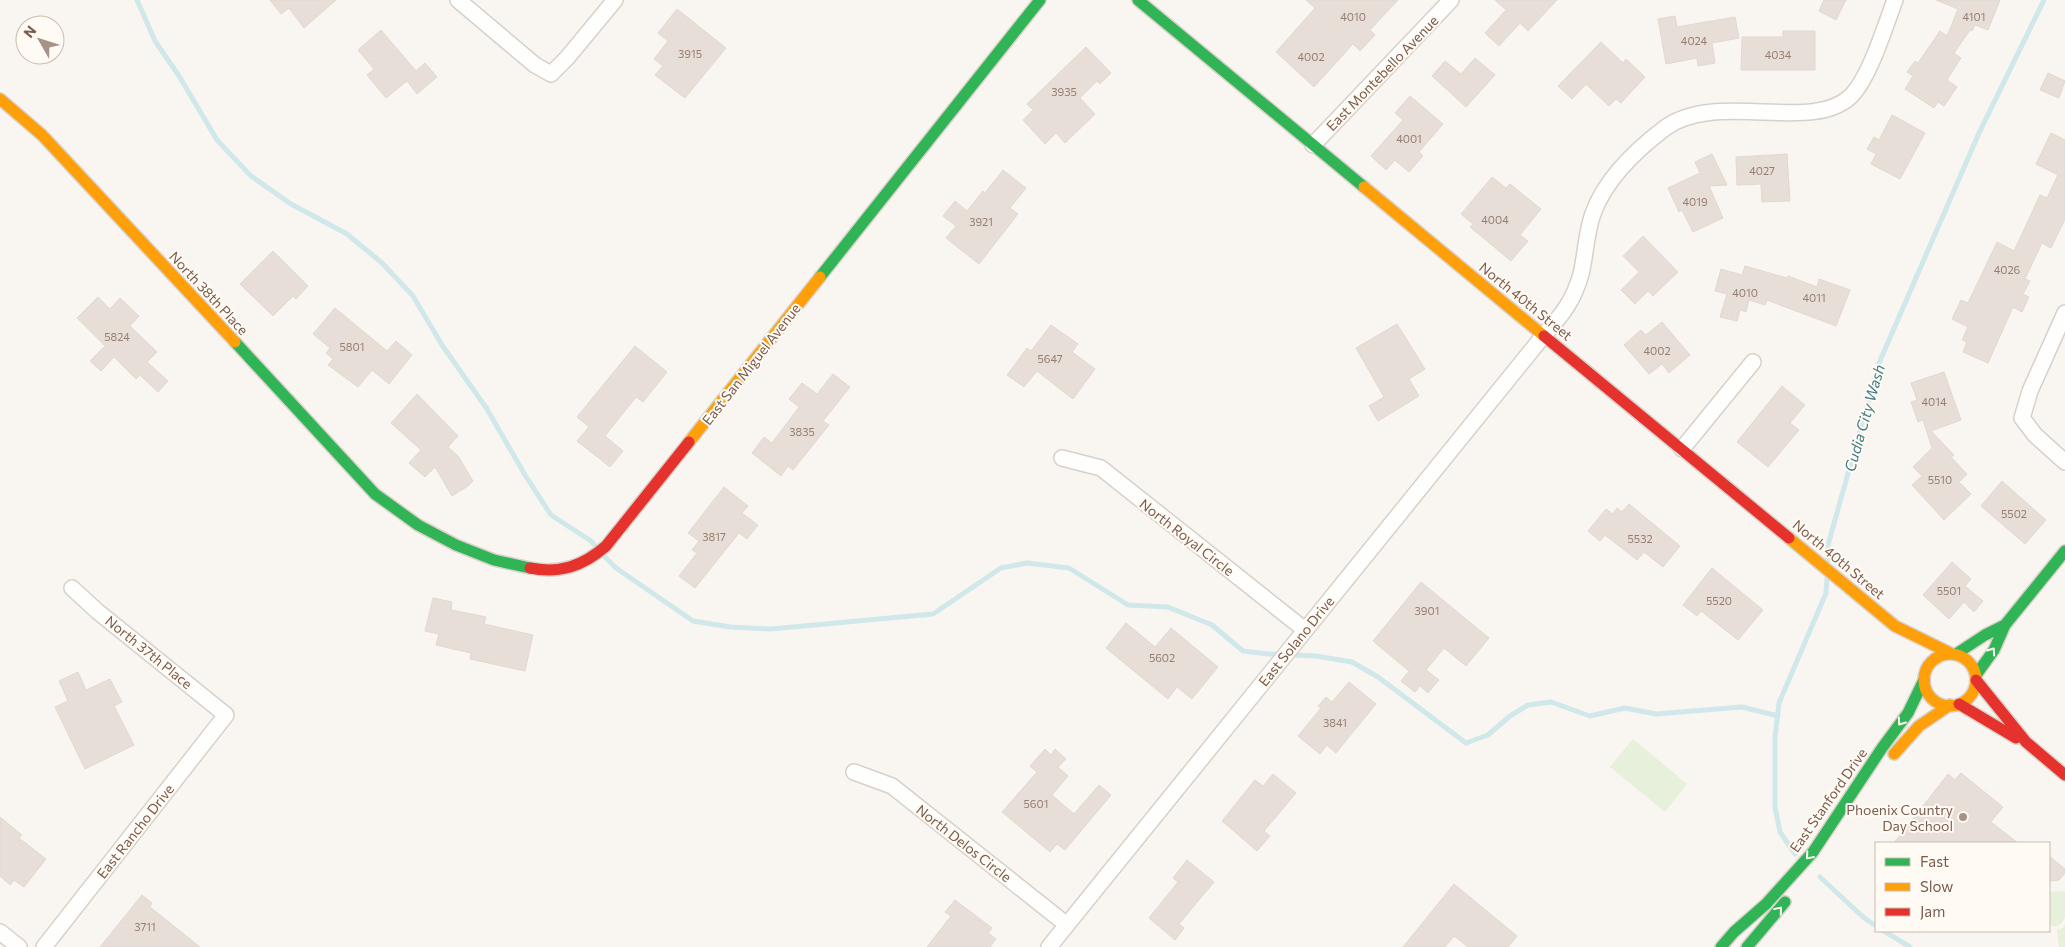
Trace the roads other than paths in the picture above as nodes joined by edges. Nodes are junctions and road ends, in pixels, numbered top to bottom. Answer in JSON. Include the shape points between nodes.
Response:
{"nodes":[{"id":1,"x":458,"y":0,"type":"edge"},
{"id":2,"x":615,"y":0,"type":"edge"},
{"id":3,"x":1040,"y":0,"type":"edge"},
{"id":4,"x":1138,"y":0,"type":"edge"},
{"id":5,"x":1451,"y":0,"type":"edge"},
{"id":6,"x":1895,"y":0,"type":"edge"},
{"id":7,"x":0,"y":99,"type":"edge"},
{"id":8,"x":1313,"y":146,"type":"junction"},
{"id":9,"x":2065,"y":313,"type":"edge"},
{"id":10,"x":1544,"y":335,"type":"junction"},
{"id":11,"x":1753,"y":362,"type":"dead end"},
{"id":12,"x":1682,"y":449,"type":"junction"},
{"id":13,"x":1062,"y":458,"type":"dead end"},
{"id":14,"x":2065,"y":462,"type":"edge"},
{"id":15,"x":394,"y":509,"type":"joint"},
{"id":16,"x":2065,"y":551,"type":"edge"},
{"id":17,"x":72,"y":588,"type":"dead end"},
{"id":18,"x":2005,"y":625,"type":"junction"},
{"id":19,"x":1895,"y":626,"type":"junction"},
{"id":20,"x":1305,"y":630,"type":"junction"},
{"id":21,"x":1912,"y":649,"type":"dead end"},
{"id":22,"x":1953,"y":654,"type":"junction"},
{"id":23,"x":1917,"y":661,"type":"dead end"},
{"id":24,"x":1924,"y":677,"type":"junction"},
{"id":25,"x":1976,"y":677,"type":"junction"},
{"id":26,"x":1954,"y":705,"type":"junction"},
{"id":27,"x":226,"y":715,"type":"joint"},
{"id":28,"x":2026,"y":742,"type":"junction"},
{"id":29,"x":1887,"y":764,"type":"dead end"},
{"id":30,"x":854,"y":772,"type":"dead end"},
{"id":31,"x":2065,"y":775,"type":"edge"},
{"id":32,"x":1861,"y":801,"type":"dead end"},
{"id":33,"x":1067,"y":925,"type":"junction"},
{"id":34,"x":0,"y":932,"type":"edge"},
{"id":35,"x":19,"y":947,"type":"edge"},
{"id":36,"x":44,"y":947,"type":"edge"},
{"id":37,"x":1049,"y":947,"type":"edge"},
{"id":38,"x":1721,"y":947,"type":"edge"},
{"id":39,"x":1746,"y":947,"type":"edge"}],
"edges":[{"from":1,"to":2,"type":"street","via":[[535,65],[551,74]]},
{"from":3,"to":15,"type":"street","name":"East San Miguel Avenue","via":[[624,525],[594,557],[584,564],[552,571],[514,566],[451,543]]},
{"from":4,"to":8,"type":"street","name":"North 40th Street"},
{"from":5,"to":8,"type":"street","name":"East Montebello Avenue"},
{"from":6,"to":10,"type":"street","via":[[1866,74],[1851,96],[1833,108],[1808,112],[1720,111],[1692,115],[1666,127],[1638,150],[1610,180],[1594,212],[1581,275],[1566,310]]},
{"from":7,"to":15,"type":"street","name":"North 38th Place","via":[[42,134],[351,470]]},
{"from":8,"to":10,"type":"street","name":"North 40th Street"},
{"from":9,"to":14,"type":"street","via":[[2022,418],[2035,435]]},
{"from":10,"to":12,"type":"street","name":"North 40th Street"},
{"from":10,"to":20,"type":"street","name":"East Solano Drive"},
{"from":11,"to":12,"type":"street"},
{"from":12,"to":19,"type":"street","name":"North 40th Street"},
{"from":13,"to":20,"type":"street","name":"North Royal Circle","via":[[1101,468]]},
{"from":16,"to":18,"type":"street"},
{"from":17,"to":27,"type":"street","name":"North 37th Place"},
{"from":18,"to":22,"type":"street"},
{"from":25,"to":18,"type":"street","one_way":true,"via":[[1994,650]]},
{"from":19,"to":21,"type":"street","name":"North 40th Street"},
{"from":19,"to":22,"type":"street","name":"North 40th Street"},
{"from":20,"to":33,"type":"street","name":"East Solano Drive"},
{"from":22,"to":24,"type":"street","via":[[1937,657]]},
{"from":22,"to":25,"type":"street","via":[[1969,662]]},
{"from":23,"to":24,"type":"street"},
{"from":24,"to":26,"type":"street","via":[[1929,695]]},
{"from":24,"to":38,"type":"street","name":"East Stanford Drive","one_way":true,"via":[[1908,713],[1813,852]]},
{"from":25,"to":26,"type":"street","via":[[1972,695]]},
{"from":25,"to":28,"type":"street"},
{"from":26,"to":28,"type":"street"},
{"from":26,"to":29,"type":"street","name":"East Stanford Drive","via":[[1936,712],[1920,726]]},
{"from":27,"to":36,"type":"street","name":"East Rancho Drive"},
{"from":28,"to":31,"type":"street"},
{"from":30,"to":33,"type":"street","name":"North Delos Circle","via":[[892,786]]},
{"from":39,"to":32,"type":"street","name":"East Stanford Drive","one_way":true,"via":[[1820,858]]},
{"from":33,"to":37,"type":"street","name":"East Solano Drive"},
{"from":34,"to":35,"type":"street"}]}
